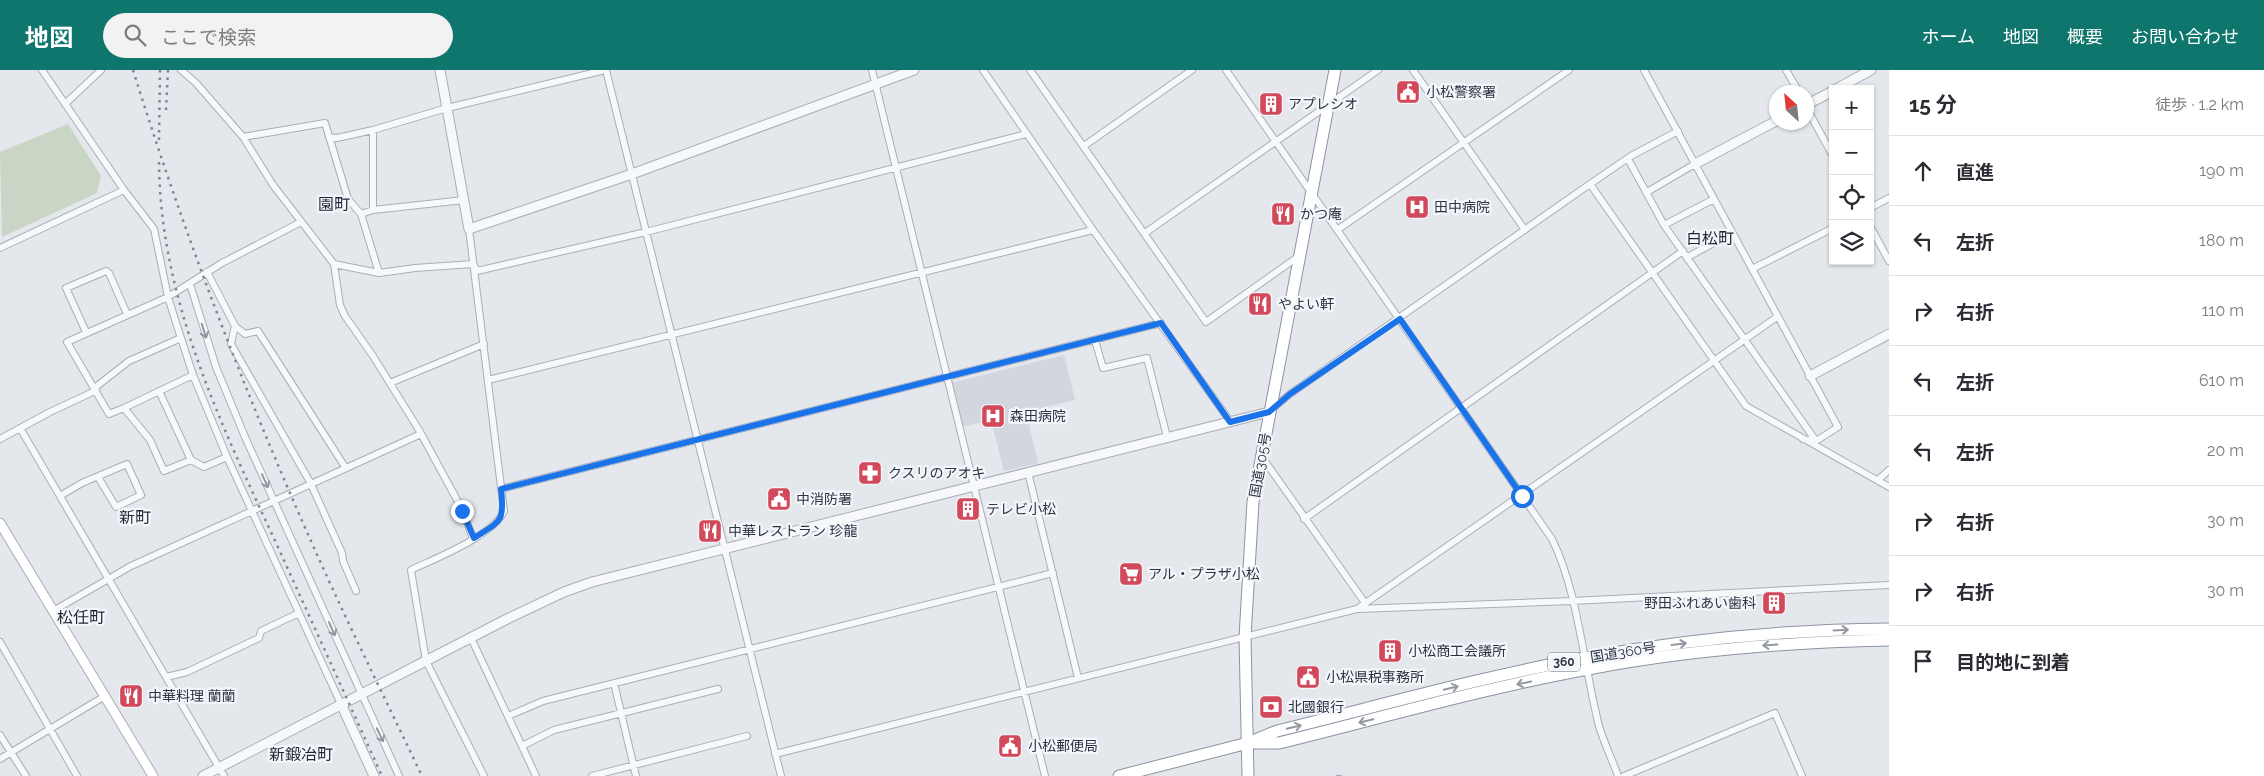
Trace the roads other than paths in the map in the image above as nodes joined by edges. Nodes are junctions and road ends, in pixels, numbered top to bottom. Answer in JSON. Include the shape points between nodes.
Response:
{"nodes":[{"id":1,"x":42,"y":70,"type":"edge"},
{"id":2,"x":101,"y":70,"type":"edge"},
{"id":3,"x":181,"y":70,"type":"edge"},
{"id":4,"x":440,"y":70,"type":"edge"},
{"id":5,"x":605,"y":70,"type":"edge"},
{"id":6,"x":872,"y":70,"type":"edge"},
{"id":7,"x":914,"y":70,"type":"edge"},
{"id":8,"x":983,"y":70,"type":"edge"},
{"id":9,"x":1030,"y":70,"type":"edge"},
{"id":10,"x":1192,"y":70,"type":"edge"},
{"id":11,"x":1226,"y":70,"type":"edge"},
{"id":12,"x":1335,"y":70,"type":"edge"},
{"id":13,"x":1378,"y":70,"type":"edge"},
{"id":14,"x":1413,"y":70,"type":"edge"},
{"id":15,"x":1569,"y":70,"type":"edge"},
{"id":16,"x":1644,"y":70,"type":"edge"},
{"id":17,"x":1786,"y":70,"type":"edge"},
{"id":18,"x":1871,"y":70,"type":"edge"},
{"id":19,"x":875,"y":85,"type":"junction"},
{"id":20,"x":1794,"y":85,"type":"edge"},
{"id":21,"x":1843,"y":85,"type":"edge"},
{"id":22,"x":1829,"y":93,"type":"edge"},
{"id":23,"x":1814,"y":102,"type":"edge"},
{"id":24,"x":65,"y":104,"type":"junction"},
{"id":25,"x":1328,"y":106,"type":"junction"},
{"id":26,"x":447,"y":108,"type":"junction"},
{"id":27,"x":1814,"y":121,"type":"edge"},
{"id":28,"x":1769,"y":125,"type":"edge"},
{"id":29,"x":373,"y":130,"type":"junction"},
{"id":30,"x":1678,"y":131,"type":"junction"},
{"id":31,"x":1026,"y":134,"type":"junction"},
{"id":32,"x":329,"y":136,"type":"junction"},
{"id":33,"x":243,"y":138,"type":"junction"},
{"id":34,"x":1276,"y":142,"type":"junction"},
{"id":35,"x":1465,"y":142,"type":"junction"},
{"id":36,"x":1084,"y":146,"type":"junction"},
{"id":37,"x":1829,"y":149,"type":"edge"},
{"id":38,"x":1628,"y":159,"type":"junction"},
{"id":39,"x":1695,"y":164,"type":"junction"},
{"id":40,"x":896,"y":169,"type":"junction"},
{"id":41,"x":632,"y":174,"type":"junction"},
{"id":42,"x":1590,"y":184,"type":"junction"},
{"id":43,"x":124,"y":190,"type":"junction"},
{"id":44,"x":1647,"y":192,"type":"junction"},
{"id":45,"x":1310,"y":194,"type":"junction"},
{"id":46,"x":1889,"y":198,"type":"edge"},
{"id":47,"x":1714,"y":199,"type":"junction"},
{"id":48,"x":464,"y":200,"type":"junction"},
{"id":49,"x":1874,"y":206,"type":"edge"},
{"id":50,"x":373,"y":210,"type":"junction"},
{"id":51,"x":361,"y":214,"type":"junction"},
{"id":52,"x":301,"y":222,"type":"junction"},
{"id":53,"x":1664,"y":224,"type":"junction"},
{"id":54,"x":469,"y":229,"type":"junction"},
{"id":55,"x":1093,"y":230,"type":"junction"},
{"id":56,"x":1337,"y":230,"type":"junction"},
{"id":57,"x":1525,"y":230,"type":"junction"},
{"id":58,"x":1829,"y":230,"type":"edge"},
{"id":59,"x":646,"y":232,"type":"junction"},
{"id":60,"x":1145,"y":233,"type":"junction"},
{"id":61,"x":1732,"y":233,"type":"junction"},
{"id":62,"x":1874,"y":233,"type":"edge"},
{"id":63,"x":0,"y":248,"type":"edge"},
{"id":64,"x":1686,"y":254,"type":"junction"},
{"id":65,"x":1300,"y":256,"type":"junction"},
{"id":66,"x":1889,"y":261,"type":"edge"},
{"id":67,"x":334,"y":264,"type":"junction"},
{"id":68,"x":473,"y":264,"type":"junction"},
{"id":69,"x":1752,"y":269,"type":"junction"},
{"id":70,"x":207,"y":272,"type":"junction"},
{"id":71,"x":379,"y":273,"type":"junction"},
{"id":72,"x":921,"y":273,"type":"junction"},
{"id":73,"x":1652,"y":273,"type":"junction"},
{"id":74,"x":190,"y":284,"type":"junction"},
{"id":75,"x":168,"y":297,"type":"junction"},
{"id":76,"x":127,"y":314,"type":"junction"},
{"id":77,"x":1777,"y":317,"type":"junction"},
{"id":78,"x":1400,"y":319,"type":"junction"},
{"id":79,"x":1161,"y":323,"type":"junction"},
{"id":80,"x":235,"y":326,"type":"junction"},
{"id":81,"x":86,"y":332,"type":"junction"},
{"id":82,"x":1889,"y":334,"type":"edge"},
{"id":83,"x":672,"y":335,"type":"junction"},
{"id":84,"x":181,"y":338,"type":"junction"},
{"id":85,"x":1744,"y":339,"type":"junction"},
{"id":86,"x":1095,"y":340,"type":"junction"},
{"id":87,"x":484,"y":344,"type":"junction"},
{"id":88,"x":1715,"y":361,"type":"junction"},
{"id":89,"x":193,"y":375,"type":"junction"},
{"id":90,"x":1810,"y":376,"type":"junction"},
{"id":91,"x":947,"y":378,"type":"junction"},
{"id":92,"x":488,"y":380,"type":"junction"},
{"id":93,"x":390,"y":383,"type":"junction"},
{"id":94,"x":95,"y":391,"type":"junction"},
{"id":95,"x":159,"y":391,"type":"junction"},
{"id":96,"x":124,"y":408,"type":"junction"},
{"id":97,"x":1462,"y":408,"type":"junction"},
{"id":98,"x":1269,"y":412,"type":"junction"},
{"id":99,"x":1230,"y":422,"type":"junction"},
{"id":100,"x":20,"y":428,"type":"junction"},
{"id":101,"x":421,"y":434,"type":"junction"},
{"id":102,"x":1167,"y":438,"type":"junction"},
{"id":103,"x":0,"y":439,"type":"edge"},
{"id":104,"x":1803,"y":439,"type":"junction"},
{"id":105,"x":698,"y":441,"type":"junction"},
{"id":106,"x":1816,"y":441,"type":"junction"},
{"id":107,"x":1262,"y":456,"type":"junction"},
{"id":108,"x":227,"y":457,"type":"junction"},
{"id":109,"x":191,"y":460,"type":"junction"},
{"id":110,"x":345,"y":467,"type":"junction"},
{"id":111,"x":1889,"y":470,"type":"edge"},
{"id":112,"x":1028,"y":472,"type":"junction"},
{"id":113,"x":98,"y":477,"type":"junction"},
{"id":114,"x":1878,"y":480,"type":"junction"},
{"id":115,"x":310,"y":482,"type":"junction"},
{"id":116,"x":974,"y":486,"type":"junction"},
{"id":117,"x":1889,"y":487,"type":"edge"},
{"id":118,"x":501,"y":489,"type":"junction"},
{"id":119,"x":60,"y":496,"type":"junction"},
{"id":120,"x":1522,"y":496,"type":"junction"},
{"id":121,"x":273,"y":500,"type":"junction"},
{"id":122,"x":252,"y":509,"type":"junction"},
{"id":123,"x":1304,"y":519,"type":"junction"},
{"id":124,"x":0,"y":522,"type":"edge"},
{"id":125,"x":474,"y":538,"type":"junction"},
{"id":126,"x":724,"y":549,"type":"junction"},
{"id":127,"x":1053,"y":574,"type":"junction"},
{"id":128,"x":108,"y":578,"type":"junction"},
{"id":129,"x":1889,"y":585,"type":"edge"},
{"id":130,"x":999,"y":587,"type":"junction"},
{"id":131,"x":356,"y":591,"type":"dead end"},
{"id":132,"x":1572,"y":601,"type":"junction"},
{"id":133,"x":1365,"y":603,"type":"junction"},
{"id":134,"x":1357,"y":609,"type":"junction"},
{"id":135,"x":53,"y":611,"type":"junction"},
{"id":136,"x":299,"y":613,"type":"junction"},
{"id":137,"x":1889,"y":629,"type":"edge"},
{"id":138,"x":1245,"y":637,"type":"junction"},
{"id":139,"x":471,"y":638,"type":"junction"},
{"id":140,"x":1889,"y":640,"type":"edge"},
{"id":141,"x":0,"y":642,"type":"edge"},
{"id":142,"x":750,"y":650,"type":"junction"},
{"id":143,"x":426,"y":660,"type":"junction"},
{"id":144,"x":1586,"y":663,"type":"junction"},
{"id":145,"x":166,"y":677,"type":"junction"},
{"id":146,"x":1078,"y":678,"type":"junction"},
{"id":147,"x":614,"y":683,"type":"junction"},
{"id":148,"x":718,"y":689,"type":"dead end"},
{"id":149,"x":1025,"y":692,"type":"junction"},
{"id":150,"x":361,"y":694,"type":"junction"},
{"id":151,"x":105,"y":696,"type":"junction"},
{"id":152,"x":341,"y":704,"type":"junction"},
{"id":153,"x":621,"y":712,"type":"junction"},
{"id":154,"x":508,"y":716,"type":"junction"},
{"id":155,"x":51,"y":728,"type":"junction"},
{"id":156,"x":0,"y":734,"type":"edge"},
{"id":157,"x":747,"y":736,"type":"dead end"},
{"id":158,"x":1248,"y":744,"type":"junction"},
{"id":159,"x":522,"y":746,"type":"junction"},
{"id":160,"x":11,"y":752,"type":"junction"},
{"id":161,"x":775,"y":754,"type":"junction"},
{"id":162,"x":0,"y":759,"type":"edge"},
{"id":163,"x":634,"y":765,"type":"junction"},
{"id":164,"x":219,"y":766,"type":"junction"},
{"id":165,"x":26,"y":776,"type":"edge"},
{"id":166,"x":77,"y":776,"type":"edge"},
{"id":167,"x":153,"y":776,"type":"edge"},
{"id":168,"x":203,"y":776,"type":"edge"},
{"id":169,"x":224,"y":776,"type":"edge"},
{"id":170,"x":374,"y":776,"type":"edge"},
{"id":171,"x":399,"y":776,"type":"edge"},
{"id":172,"x":484,"y":776,"type":"edge"},
{"id":173,"x":536,"y":776,"type":"edge"},
{"id":174,"x":592,"y":776,"type":"edge"},
{"id":175,"x":636,"y":776,"type":"edge"},
{"id":176,"x":780,"y":776,"type":"edge"},
{"id":177,"x":1044,"y":776,"type":"edge"},
{"id":178,"x":1119,"y":776,"type":"edge"},
{"id":179,"x":1248,"y":776,"type":"edge"},
{"id":180,"x":1618,"y":776,"type":"edge"},
{"id":181,"x":1624,"y":776,"type":"edge"},
{"id":182,"x":1802,"y":776,"type":"edge"}],
"edges":[{"from":1,"to":24,"type":"street"},
{"from":2,"to":24,"type":"street"},
{"from":3,"to":33,"type":"street"},
{"from":4,"to":26,"type":"street"},
{"from":5,"to":26,"type":"street"},
{"from":5,"to":41,"type":"street"},
{"from":6,"to":19,"type":"street"},
{"from":7,"to":19,"type":"street"},
{"from":8,"to":31,"type":"street"},
{"from":9,"to":36,"type":"street"},
{"from":10,"to":36,"type":"street"},
{"from":11,"to":34,"type":"street"},
{"from":12,"to":25,"type":"highway","name":"国道305号"},
{"from":13,"to":25,"type":"street"},
{"from":14,"to":35,"type":"street"},
{"from":15,"to":35,"type":"street"},
{"from":16,"to":30,"type":"street"},
{"from":17,"to":20,"type":"street"},
{"from":18,"to":21,"type":"street"},
{"from":19,"to":40,"type":"street"},
{"from":19,"to":41,"type":"street"},
{"from":22,"to":23,"type":"street"},
{"from":24,"to":43,"type":"street"},
{"from":25,"to":34,"type":"street"},
{"from":25,"to":45,"type":"highway","name":"国道305号"},
{"from":26,"to":29,"type":"street"},
{"from":26,"to":48,"type":"street"},
{"from":27,"to":37,"type":"street"},
{"from":28,"to":39,"type":"street"},
{"from":29,"to":32,"type":"street","via":[[337,138]]},
{"from":29,"to":50,"type":"street"},
{"from":30,"to":38,"type":"street"},
{"from":30,"to":39,"type":"street"},
{"from":31,"to":40,"type":"street"},
{"from":31,"to":55,"type":"street"},
{"from":32,"to":33,"type":"street","via":[[325,123]]},
{"from":32,"to":51,"type":"street","via":[[348,199]]},
{"from":33,"to":52,"type":"street","via":[[273,186]]},
{"from":34,"to":45,"type":"street"},
{"from":34,"to":60,"type":"street"},
{"from":35,"to":56,"type":"street"},
{"from":35,"to":57,"type":"street"},
{"from":36,"to":60,"type":"street"},
{"from":38,"to":42,"type":"street"},
{"from":38,"to":44,"type":"street"},
{"from":39,"to":44,"type":"street"},
{"from":39,"to":47,"type":"street"},
{"from":40,"to":59,"type":"street"},
{"from":40,"to":72,"type":"street"},
{"from":41,"to":54,"type":"street"},
{"from":41,"to":59,"type":"street"},
{"from":42,"to":57,"type":"street"},
{"from":42,"to":73,"type":"street"},
{"from":43,"to":63,"type":"street"},
{"from":43,"to":75,"type":"street","via":[[154,229]]},
{"from":44,"to":53,"type":"street"},
{"from":45,"to":56,"type":"street"},
{"from":45,"to":65,"type":"highway","name":"国道305号"},
{"from":46,"to":49,"type":"street"},
{"from":47,"to":53,"type":"street"},
{"from":47,"to":61,"type":"street"},
{"from":48,"to":50,"type":"street"},
{"from":48,"to":54,"type":"street"},
{"from":50,"to":51,"type":"street"},
{"from":51,"to":71,"type":"street"},
{"from":52,"to":67,"type":"street"},
{"from":52,"to":70,"type":"street"},
{"from":53,"to":64,"type":"street"},
{"from":54,"to":68,"type":"street"},
{"from":55,"to":72,"type":"street"},
{"from":55,"to":79,"type":"street"},
{"from":56,"to":78,"type":"street"},
{"from":57,"to":78,"type":"street"},
{"from":58,"to":69,"type":"street"},
{"from":59,"to":68,"type":"street","via":[[477,272]]},
{"from":59,"to":83,"type":"street"},
{"from":60,"to":65,"type":"street","via":[[1206,322]]},
{"from":61,"to":64,"type":"street"},
{"from":61,"to":69,"type":"street"},
{"from":62,"to":66,"type":"street"},
{"from":64,"to":73,"type":"street"},
{"from":64,"to":85,"type":"street"},
{"from":65,"to":98,"type":"highway","name":"国道305号"},
{"from":67,"to":71,"type":"street"},
{"from":67,"to":93,"type":"street","via":[[340,305]]},
{"from":68,"to":71,"type":"street"},
{"from":68,"to":87,"type":"street"},
{"from":69,"to":77,"type":"street"},
{"from":70,"to":74,"type":"street"},
{"from":70,"to":80,"type":"street"},
{"from":72,"to":83,"type":"street"},
{"from":72,"to":91,"type":"street"},
{"from":73,"to":88,"type":"street"},
{"from":73,"to":97,"type":"street"},
{"from":74,"to":75,"type":"street"},
{"from":74,"to":121,"type":"street","one_way":true,"via":[[216,367]]},
{"from":75,"to":76,"type":"street"},
{"from":75,"to":84,"type":"street"},
{"from":76,"to":81,"type":"street"},
{"from":76,"to":81,"type":"street","via":[[106,271],[66,288]]},
{"from":77,"to":85,"type":"street"},
{"from":77,"to":90,"type":"street"},
{"from":78,"to":97,"type":"street"},
{"from":78,"to":98,"type":"street","via":[[1290,394]]},
{"from":79,"to":86,"type":"street"},
{"from":79,"to":99,"type":"street"},
{"from":80,"to":110,"type":"street","via":[[245,334],[258,331]]},
{"from":80,"to":115,"type":"street","via":[[231,344]]},
{"from":81,"to":94,"type":"street","via":[[66,342]]},
{"from":82,"to":90,"type":"street"},
{"from":83,"to":92,"type":"street"},
{"from":83,"to":105,"type":"street"},
{"from":84,"to":89,"type":"street"},
{"from":84,"to":94,"type":"street","via":[[129,361],[96,386]]},
{"from":85,"to":88,"type":"street"},
{"from":85,"to":106,"type":"street"},
{"from":86,"to":91,"type":"street"},
{"from":86,"to":102,"type":"street","via":[[1103,368],[1147,358]]},
{"from":87,"to":92,"type":"street"},
{"from":87,"to":93,"type":"street"},
{"from":88,"to":104,"type":"street","via":[[1746,406]]},
{"from":88,"to":120,"type":"street"},
{"from":89,"to":95,"type":"street"},
{"from":89,"to":108,"type":"street"},
{"from":90,"to":106,"type":"street","via":[[1838,427]]},
{"from":91,"to":105,"type":"street"},
{"from":91,"to":116,"type":"street"},
{"from":92,"to":118,"type":"street"},
{"from":93,"to":101,"type":"street"},
{"from":94,"to":96,"type":"street","via":[[109,414]]},
{"from":94,"to":100,"type":"street"},
{"from":95,"to":96,"type":"street"},
{"from":95,"to":109,"type":"street"},
{"from":96,"to":109,"type":"street","via":[[150,440],[164,471]]},
{"from":97,"to":120,"type":"street"},
{"from":97,"to":123,"type":"street"},
{"from":98,"to":99,"type":"street"},
{"from":98,"to":107,"type":"highway","name":"国道305号"},
{"from":99,"to":102,"type":"street"},
{"from":100,"to":103,"type":"street"},
{"from":100,"to":119,"type":"street"},
{"from":101,"to":110,"type":"street"},
{"from":101,"to":125,"type":"street"},
{"from":102,"to":112,"type":"street"},
{"from":104,"to":106,"type":"street"},
{"from":104,"to":114,"type":"street"},
{"from":105,"to":118,"type":"street"},
{"from":105,"to":126,"type":"street"},
{"from":107,"to":123,"type":"street"},
{"from":107,"to":138,"type":"highway","name":"国道305号","via":[[1253,502]]},
{"from":108,"to":109,"type":"street","via":[[204,467]]},
{"from":108,"to":122,"type":"street"},
{"from":110,"to":115,"type":"street"},
{"from":111,"to":114,"type":"street"},
{"from":112,"to":116,"type":"street"},
{"from":112,"to":127,"type":"street"},
{"from":113,"to":113,"type":"street","via":[[127,464],[141,495],[116,507]]},
{"from":113,"to":119,"type":"street"},
{"from":114,"to":117,"type":"street"},
{"from":115,"to":121,"type":"street"},
{"from":115,"to":131,"type":"street"},
{"from":116,"to":126,"type":"street"},
{"from":116,"to":130,"type":"street"},
{"from":118,"to":125,"type":"street","via":[[504,511],[498,523]]},
{"from":119,"to":128,"type":"street"},
{"from":120,"to":132,"type":"street","via":[[1558,551]]},
{"from":120,"to":133,"type":"street"},
{"from":121,"to":122,"type":"street"},
{"from":121,"to":150,"type":"street","one_way":true},
{"from":122,"to":128,"type":"street"},
{"from":122,"to":136,"type":"street"},
{"from":123,"to":133,"type":"street"},
{"from":124,"to":135,"type":"main road"},
{"from":125,"to":143,"type":"street","via":[[411,570]]},
{"from":126,"to":139,"type":"street","via":[[592,582],[564,592]]},
{"from":126,"to":142,"type":"street"},
{"from":127,"to":130,"type":"street"},
{"from":127,"to":146,"type":"street"},
{"from":128,"to":135,"type":"street"},
{"from":128,"to":145,"type":"street"},
{"from":129,"to":132,"type":"street"},
{"from":130,"to":142,"type":"street"},
{"from":130,"to":149,"type":"street"},
{"from":132,"to":134,"type":"street"},
{"from":132,"to":144,"type":"street"},
{"from":133,"to":134,"type":"street"},
{"from":134,"to":138,"type":"street"},
{"from":135,"to":151,"type":"main road"},
{"from":136,"to":145,"type":"street","via":[[261,631],[259,638],[187,672]]},
{"from":136,"to":152,"type":"street"},
{"from":144,"to":137,"type":"highway","name":"国道360号","number":"360","one_way":true,"via":[[1664,646],[1767,635]]},
{"from":138,"to":146,"type":"street"},
{"from":138,"to":158,"type":"highway","name":"国道305号"},
{"from":139,"to":143,"type":"street"},
{"from":139,"to":154,"type":"street"},
{"from":140,"to":144,"type":"highway","name":"国道360号","number":"360","one_way":true,"via":[[1766,645]]},
{"from":141,"to":155,"type":"street"},
{"from":142,"to":147,"type":"street"},
{"from":142,"to":161,"type":"street"},
{"from":143,"to":150,"type":"street"},
{"from":143,"to":172,"type":"street"},
{"from":144,"to":158,"type":"highway","name":"国道360号","number":"360","via":[[1501,675],[1277,731]]},
{"from":144,"to":180,"type":"street","via":[[1600,728]]},
{"from":145,"to":164,"type":"street"},
{"from":146,"to":149,"type":"street"},
{"from":147,"to":153,"type":"street"},
{"from":147,"to":154,"type":"street","via":[[543,701]]},
{"from":148,"to":153,"type":"street"},
{"from":149,"to":161,"type":"street"},
{"from":149,"to":177,"type":"street"},
{"from":150,"to":152,"type":"street"},
{"from":150,"to":171,"type":"street","one_way":true},
{"from":151,"to":155,"type":"street"},
{"from":151,"to":167,"type":"main road"},
{"from":152,"to":164,"type":"street"},
{"from":152,"to":170,"type":"street"},
{"from":153,"to":159,"type":"street","via":[[554,730]]},
{"from":153,"to":163,"type":"street"},
{"from":154,"to":159,"type":"street"},
{"from":155,"to":160,"type":"street"},
{"from":155,"to":166,"type":"street"},
{"from":156,"to":160,"type":"street"},
{"from":157,"to":163,"type":"street"},
{"from":158,"to":178,"type":"highway","name":"国道360号","number":"360"},
{"from":158,"to":179,"type":"highway","name":"国道305号"},
{"from":159,"to":173,"type":"street"},
{"from":160,"to":162,"type":"street"},
{"from":160,"to":165,"type":"street"},
{"from":161,"to":176,"type":"street"},
{"from":163,"to":174,"type":"street"},
{"from":163,"to":175,"type":"street"},
{"from":164,"to":168,"type":"street"},
{"from":164,"to":169,"type":"street"},
{"from":181,"to":182,"type":"street","via":[[1775,713]]}]}
